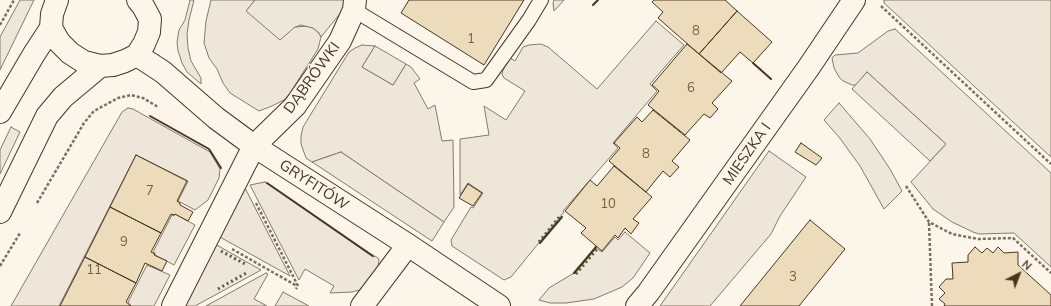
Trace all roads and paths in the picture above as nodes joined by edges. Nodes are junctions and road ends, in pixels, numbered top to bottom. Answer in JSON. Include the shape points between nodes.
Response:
{"nodes":[{"id":1,"x":14,"y":0,"type":"edge"},
{"id":2,"x":57,"y":0,"type":"edge"},
{"id":3,"x":138,"y":0,"type":"edge"},
{"id":4,"x":541,"y":0,"type":"edge"},
{"id":5,"x":854,"y":0,"type":"edge"},
{"id":6,"x":876,"y":2,"type":"dead end"},
{"id":7,"x":354,"y":5,"type":"edge"},
{"id":8,"x":154,"y":10,"type":"edge"},
{"id":9,"x":0,"y":26,"type":"edge"},
{"id":10,"x":51,"y":28,"type":"junction"},
{"id":11,"x":137,"y":55,"type":"junction"},
{"id":12,"x":100,"y":66,"type":"junction"},
{"id":13,"x":162,"y":109,"type":"dead end"},
{"id":14,"x":0,"y":112,"type":"edge"},
{"id":15,"x":254,"y":146,"type":"junction"},
{"id":16,"x":1051,"y":164,"type":"edge"},
{"id":17,"x":240,"y":172,"type":"junction"},
{"id":18,"x":906,"y":186,"type":"dead end"},
{"id":19,"x":36,"y":205,"type":"dead end"},
{"id":20,"x":0,"y":212,"type":"edge"},
{"id":21,"x":929,"y":222,"type":"junction"},
{"id":22,"x":20,"y":233,"type":"dead end"},
{"id":23,"x":209,"y":235,"type":"junction"},
{"id":24,"x":408,"y":245,"type":"junction"},
{"id":25,"x":0,"y":266,"type":"edge"},
{"id":26,"x":1051,"y":274,"type":"edge"},
{"id":27,"x":173,"y":306,"type":"edge"},
{"id":28,"x":362,"y":306,"type":"edge"},
{"id":29,"x":499,"y":306,"type":"edge"},
{"id":30,"x":637,"y":306,"type":"edge"},
{"id":31,"x":932,"y":306,"type":"edge"}],
"edges":[{"from":1,"to":9,"type":"path"},
{"from":2,"to":10,"type":"street"},
{"from":3,"to":8,"type":"street","via":[[143,6]]},
{"from":4,"to":7,"type":"lane","via":[[486,80],[473,82]]},
{"from":5,"to":30,"type":"street","name":"MIESZKA I","via":[[804,74]]},
{"from":6,"to":16,"type":"path"},
{"from":7,"to":15,"type":"street","name":"DĄBRÓWKI","via":[[340,41],[295,106]]},
{"from":8,"to":11,"type":"street","via":[[149,32]]},
{"from":10,"to":12,"type":"street","via":[[70,54],[84,62]]},
{"from":10,"to":14,"type":"street"},
{"from":11,"to":12,"type":"street","via":[[112,65]]},
{"from":11,"to":15,"type":"street","name":"GRYFITÓW","via":[[163,72],[216,118]]},
{"from":12,"to":20,"type":"street","via":[[63,97],[47,116]]},
{"from":13,"to":19,"type":"path","via":[[143,98],[131,95],[118,98],[94,111],[84,123]]},
{"from":15,"to":17,"type":"street","name":"DĄBRÓWKI"},
{"from":15,"to":24,"type":"street","name":"GRYFITÓW"},
{"from":17,"to":23,"type":"street","name":"DĄBRÓWKI"},
{"from":17,"to":23,"type":"path","via":[[297,287]]},
{"from":18,"to":21,"type":"path"},
{"from":21,"to":26,"type":"path","via":[[952,234],[978,240],[1013,238]]},
{"from":21,"to":31,"type":"path"},
{"from":22,"to":25,"type":"path"},
{"from":23,"to":27,"type":"street","name":"DĄBRÓWKI"},
{"from":24,"to":28,"type":"street"},
{"from":24,"to":29,"type":"street","name":"GRYFITÓW"}]}
